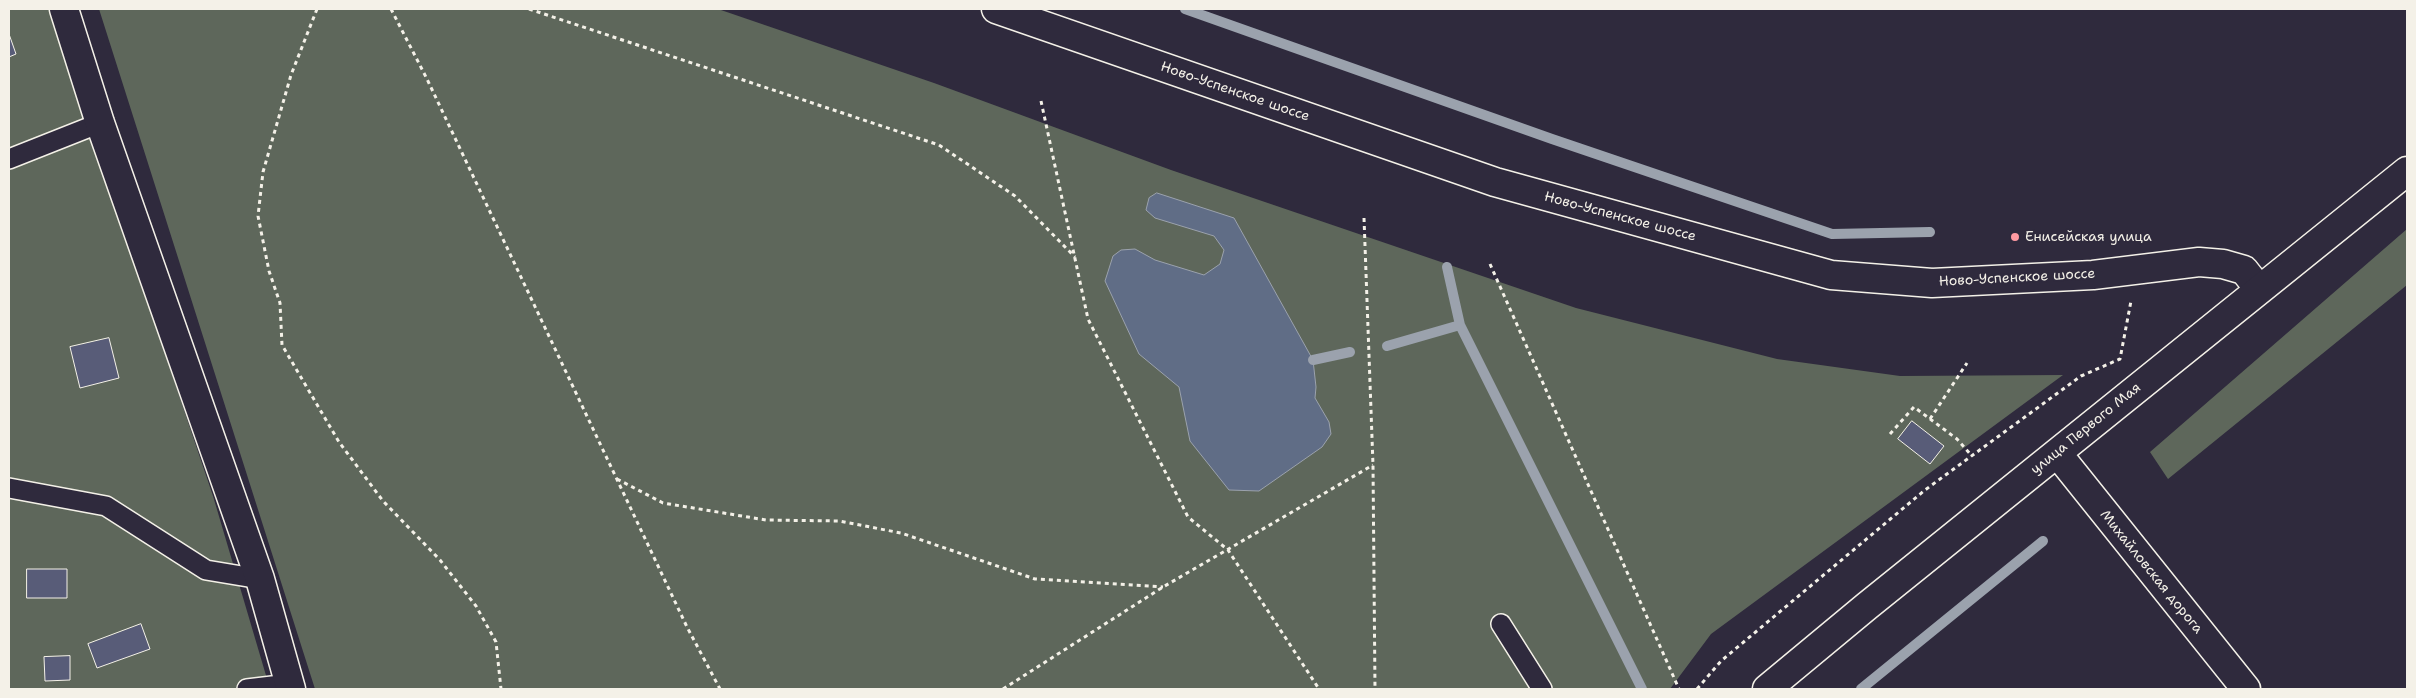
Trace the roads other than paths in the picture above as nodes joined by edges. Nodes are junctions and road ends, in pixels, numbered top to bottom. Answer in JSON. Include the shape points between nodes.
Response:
{"nodes":[{"id":1,"x":64,"y":9,"type":"edge"},
{"id":2,"x":996,"y":9,"type":"edge"},
{"id":3,"x":100,"y":123,"type":"junction"},
{"id":4,"x":9,"y":159,"type":"edge"},
{"id":5,"x":2407,"y":171,"type":"edge"},
{"id":6,"x":2259,"y":289,"type":"junction"},
{"id":7,"x":2057,"y":453,"type":"junction"},
{"id":8,"x":9,"y":488,"type":"edge"},
{"id":9,"x":260,"y":579,"type":"junction"},
{"id":10,"x":1501,"y":624,"type":"dead end"},
{"id":11,"x":290,"y":687,"type":"edge"},
{"id":12,"x":247,"y":689,"type":"edge"},
{"id":13,"x":1542,"y":689,"type":"edge"},
{"id":14,"x":1767,"y":689,"type":"edge"},
{"id":15,"x":2246,"y":689,"type":"edge"}],
"edges":[{"from":1,"to":3,"type":"street"},
{"from":2,"to":6,"type":"street","name":"Ново-Успенское шоссе","via":[[1495,182],[1831,275],[1932,283],[2093,275],[2199,262],[2244,270]]},
{"from":3,"to":4,"type":"lane"},
{"from":3,"to":9,"type":"street"},
{"from":5,"to":6,"type":"street","name":"улица Первого Мая"},
{"from":6,"to":7,"type":"street","name":"улица Первого Мая"},
{"from":7,"to":14,"type":"street","name":"улица Первого Мая"},
{"from":7,"to":15,"type":"street","name":"Михайловская дорога"},
{"from":8,"to":9,"type":"lane","via":[[106,506],[206,570]]},
{"from":9,"to":11,"type":"street"},
{"from":10,"to":13,"type":"lane"},
{"from":11,"to":12,"type":"lane"}]}
